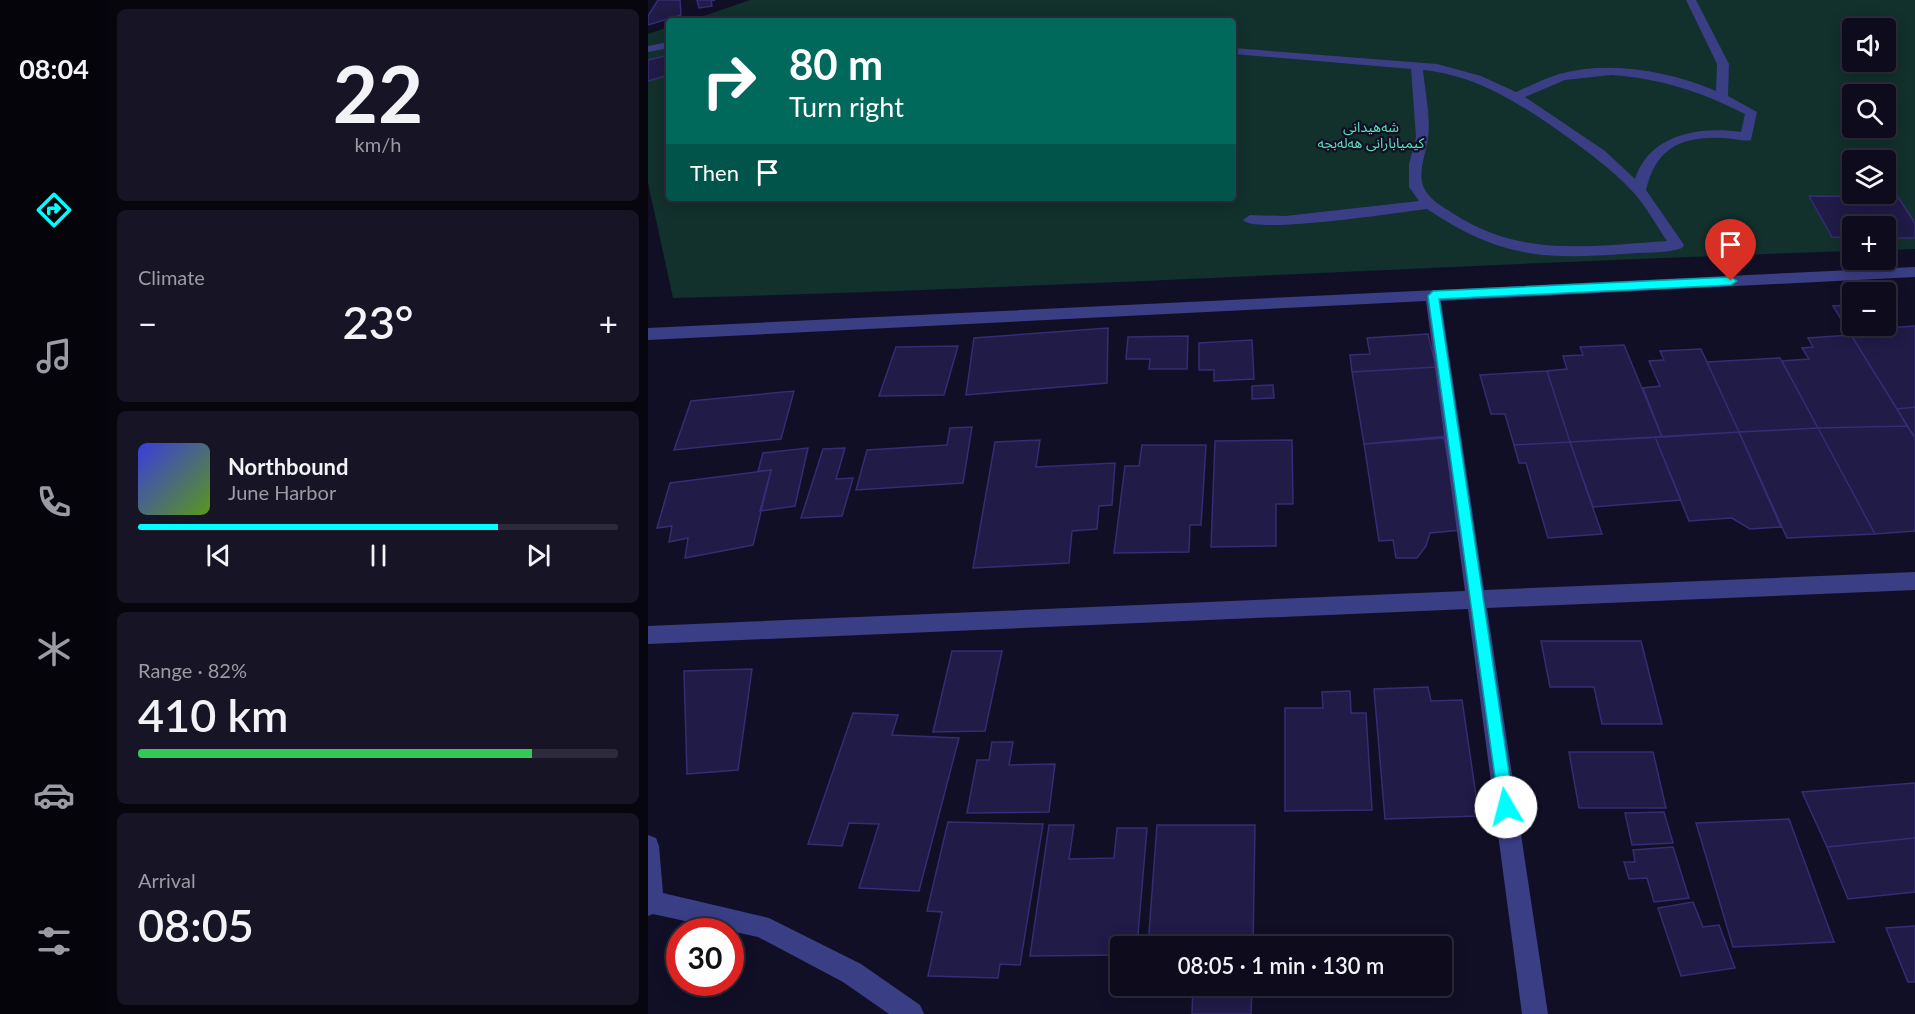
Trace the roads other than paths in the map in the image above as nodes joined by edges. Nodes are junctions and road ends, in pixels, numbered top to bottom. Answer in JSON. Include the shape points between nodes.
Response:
{"nodes":[{"id":1,"x":1691,"y":0,"type":"edge"},
{"id":2,"x":666,"y":46,"type":"edge"},
{"id":3,"x":648,"y":49,"type":"edge"},
{"id":4,"x":1236,"y":51,"type":"edge"},
{"id":5,"x":1417,"y":66,"type":"junction"},
{"id":6,"x":1516,"y":96,"type":"junction"},
{"id":7,"x":1722,"y":98,"type":"junction"},
{"id":8,"x":1639,"y":190,"type":"junction"},
{"id":9,"x":1429,"y":204,"type":"junction"},
{"id":10,"x":1250,"y":220,"type":"dead end"},
{"id":11,"x":1915,"y":272,"type":"edge"},
{"id":12,"x":1433,"y":296,"type":"junction"},
{"id":13,"x":648,"y":334,"type":"edge"},
{"id":14,"x":1915,"y":581,"type":"edge"},
{"id":15,"x":1476,"y":600,"type":"junction"},
{"id":16,"x":648,"y":635,"type":"edge"},
{"id":17,"x":648,"y":846,"type":"edge"},
{"id":18,"x":650,"y":903,"type":"edge"},
{"id":19,"x":911,"y":1014,"type":"edge"},
{"id":20,"x":1535,"y":1014,"type":"edge"}],
"edges":[{"from":1,"to":7,"type":"street","via":[[1723,64]]},
{"from":2,"to":3,"type":"street"},
{"from":4,"to":5,"type":"street"},
{"from":5,"to":6,"type":"street","via":[[1477,79]]},
{"from":5,"to":9,"type":"street","via":[[1422,137],[1416,187]]},
{"from":6,"to":7,"type":"street","via":[[1564,77],[1641,73]]},
{"from":6,"to":8,"type":"street","via":[[1600,154]]},
{"from":7,"to":8,"type":"street","via":[[1751,112],[1747,137],[1693,136],[1670,143],[1653,156]]},
{"from":8,"to":9,"type":"street","via":[[1677,245],[1537,251],[1499,242],[1469,229]]},
{"from":9,"to":10,"type":"street","via":[[1285,221]]},
{"from":11,"to":12,"type":"street"},
{"from":12,"to":13,"type":"street"},
{"from":12,"to":15,"type":"street"},
{"from":14,"to":15,"type":"street"},
{"from":15,"to":16,"type":"street"},
{"from":15,"to":20,"type":"street"},
{"from":17,"to":18,"type":"street"},
{"from":18,"to":19,"type":"street","via":[[760,926],[852,973]]}]}
